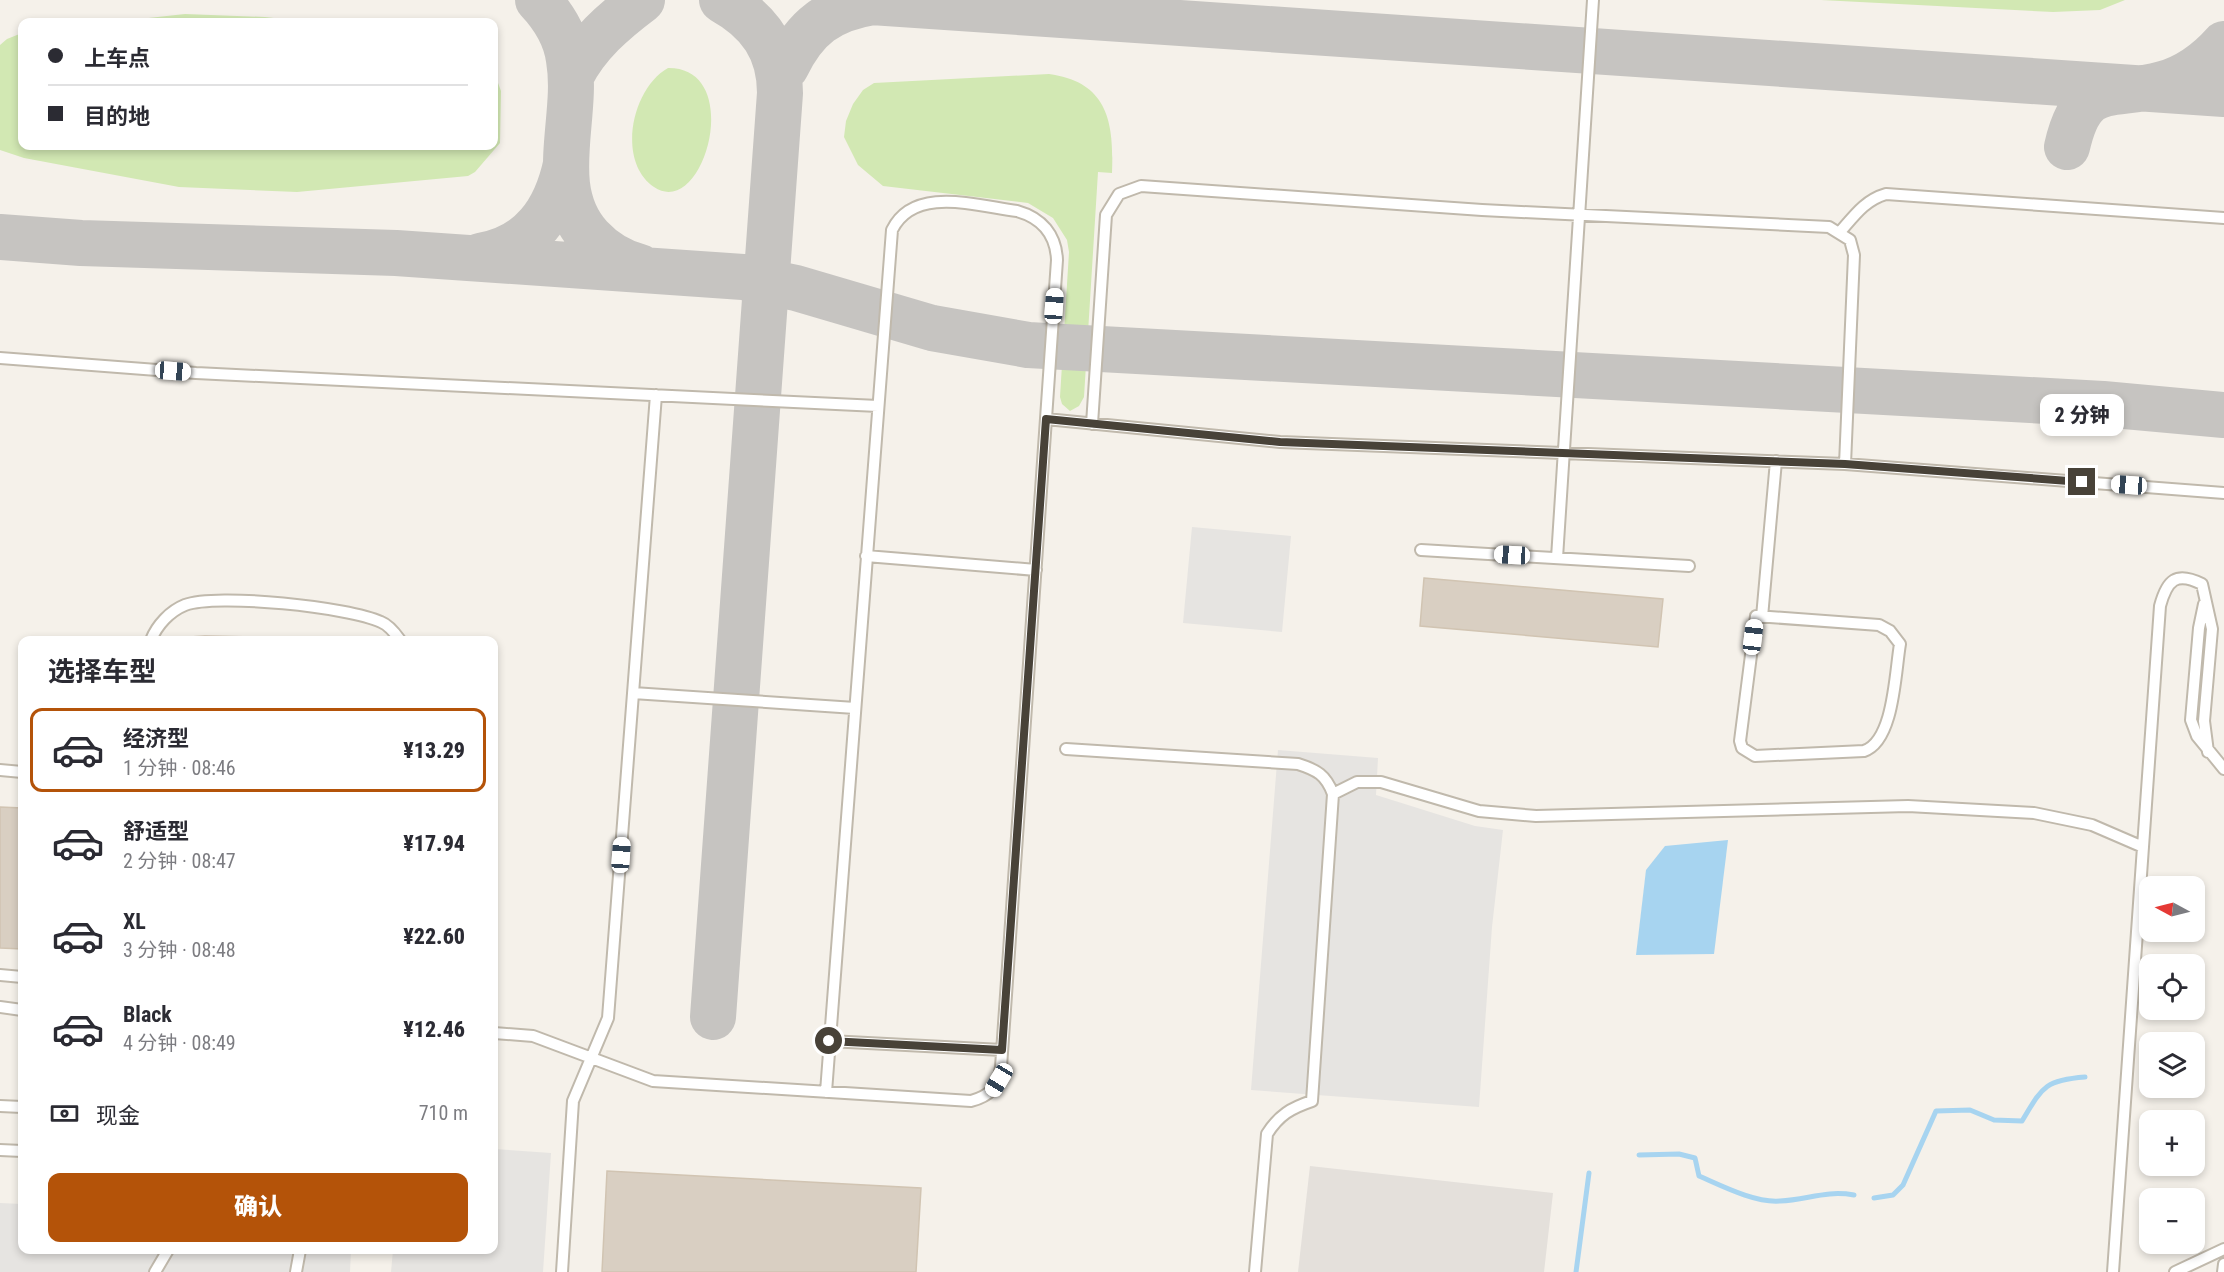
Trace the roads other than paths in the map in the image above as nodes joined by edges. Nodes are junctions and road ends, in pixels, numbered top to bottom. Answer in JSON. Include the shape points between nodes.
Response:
{"nodes":[{"id":1,"x":1593,"y":0,"type":"edge"},
{"id":2,"x":1579,"y":214,"type":"junction"},
{"id":3,"x":2224,"y":218,"type":"edge"},
{"id":4,"x":1840,"y":232,"type":"junction"},
{"id":5,"x":0,"y":358,"type":"edge"},
{"id":6,"x":656,"y":395,"type":"junction"},
{"id":7,"x":878,"y":406,"type":"junction"},
{"id":8,"x":1046,"y":419,"type":"junction"},
{"id":9,"x":1092,"y":424,"type":"junction"},
{"id":10,"x":1562,"y":453,"type":"junction"},
{"id":11,"x":1776,"y":461,"type":"junction"},
{"id":12,"x":1845,"y":464,"type":"junction"},
{"id":13,"x":2224,"y":493,"type":"edge"},
{"id":14,"x":1421,"y":550,"type":"dead end"},
{"id":15,"x":866,"y":556,"type":"junction"},
{"id":16,"x":1557,"y":558,"type":"junction"},
{"id":17,"x":1689,"y":566,"type":"dead end"},
{"id":18,"x":1036,"y":570,"type":"junction"},
{"id":19,"x":1762,"y":617,"type":"junction"},
{"id":20,"x":154,"y":636,"type":"edge"},
{"id":21,"x":396,"y":636,"type":"edge"},
{"id":22,"x":633,"y":693,"type":"junction"},
{"id":23,"x":855,"y":708,"type":"junction"},
{"id":24,"x":1066,"y":749,"type":"dead end"},
{"id":25,"x":0,"y":770,"type":"edge"},
{"id":26,"x":2224,"y":770,"type":"edge"},
{"id":27,"x":18,"y":772,"type":"edge"},
{"id":28,"x":1333,"y":794,"type":"junction"},
{"id":29,"x":2143,"y":847,"type":"junction"},
{"id":30,"x":0,"y":975,"type":"edge"},
{"id":31,"x":18,"y":977,"type":"edge"},
{"id":32,"x":0,"y":1007,"type":"edge"},
{"id":33,"x":18,"y":1009,"type":"edge"},
{"id":34,"x":498,"y":1033,"type":"edge"},
{"id":35,"x":829,"y":1041,"type":"junction"},
{"id":36,"x":1002,"y":1050,"type":"junction"},
{"id":37,"x":591,"y":1058,"type":"junction"},
{"id":38,"x":826,"y":1092,"type":"junction"},
{"id":39,"x":0,"y":1106,"type":"edge"},
{"id":40,"x":18,"y":1107,"type":"edge"},
{"id":41,"x":0,"y":1150,"type":"edge"},
{"id":42,"x":18,"y":1151,"type":"edge"},
{"id":43,"x":2224,"y":1249,"type":"edge"},
{"id":44,"x":166,"y":1254,"type":"edge"},
{"id":45,"x":299,"y":1254,"type":"edge"},
{"id":46,"x":2224,"y":1264,"type":"edge"},
{"id":47,"x":2224,"y":1270,"type":"edge"},
{"id":48,"x":155,"y":1272,"type":"edge"},
{"id":49,"x":296,"y":1272,"type":"edge"},
{"id":50,"x":562,"y":1272,"type":"edge"},
{"id":51,"x":1255,"y":1272,"type":"edge"},
{"id":52,"x":2113,"y":1272,"type":"edge"},
{"id":53,"x":2175,"y":1272,"type":"edge"},
{"id":54,"x":2217,"y":1272,"type":"edge"}],
"edges":[{"from":1,"to":2,"type":"lane"},
{"from":2,"to":4,"type":"lane","via":[[1816,224]]},
{"from":2,"to":9,"type":"lane","via":[[1129,188],[1119,194],[1106,215]]},
{"from":2,"to":10,"type":"lane"},
{"from":3,"to":4,"type":"lane","via":[[1886,194],[1864,205]]},
{"from":4,"to":12,"type":"lane","via":[[1850,240],[1854,255]]},
{"from":5,"to":6,"type":"lane","via":[[196,373]]},
{"from":6,"to":7,"type":"lane"},
{"from":6,"to":22,"type":"lane"},
{"from":7,"to":8,"type":"lane","via":[[892,230],[905,211],[936,202],[1029,214],[1053,238],[1057,260]]},
{"from":7,"to":15,"type":"lane"},
{"from":8,"to":9,"type":"lane"},
{"from":8,"to":18,"type":"lane"},
{"from":9,"to":10,"type":"lane","via":[[1280,442]]},
{"from":10,"to":11,"type":"lane"},
{"from":10,"to":16,"type":"lane"},
{"from":11,"to":12,"type":"lane"},
{"from":11,"to":19,"type":"lane"},
{"from":12,"to":13,"type":"lane"},
{"from":14,"to":16,"type":"lane"},
{"from":15,"to":18,"type":"lane"},
{"from":15,"to":23,"type":"lane"},
{"from":16,"to":17,"type":"lane"},
{"from":18,"to":36,"type":"lane"},
{"from":19,"to":19,"type":"lane","via":[[1756,616],[1742,748],[1755,756],[1864,751],[1876,746],[1886,728],[1900,644],[1890,631],[1879,625]]},
{"from":20,"to":21,"type":"lane","via":[[160,624],[185,606],[227,600],[352,612],[384,623]]},
{"from":22,"to":23,"type":"lane"},
{"from":22,"to":37,"type":"lane","via":[[608,1018]]},
{"from":23,"to":35,"type":"lane"},
{"from":24,"to":28,"type":"lane","via":[[1298,764],[1318,771]]},
{"from":25,"to":27,"type":"lane"},
{"from":26,"to":29,"type":"lane","via":[[2208,752],[2204,721],[2212,629],[2202,585],[2188,577],[2174,579],[2164,589],[2160,606]]},
{"from":28,"to":29,"type":"lane","via":[[1357,782],[1381,782],[1479,812],[1536,816],[1908,806],[2034,813],[2092,825]]},
{"from":28,"to":51,"type":"lane","via":[[1312,1101],[1277,1117],[1267,1134]]},
{"from":29,"to":52,"type":"lane"},
{"from":30,"to":31,"type":"lane"},
{"from":32,"to":33,"type":"lane"},
{"from":34,"to":37,"type":"lane","via":[[533,1036]]},
{"from":35,"to":36,"type":"lane"},
{"from":35,"to":38,"type":"lane"},
{"from":36,"to":38,"type":"lane","via":[[999,1080],[984,1098],[971,1101]]},
{"from":37,"to":38,"type":"lane","via":[[653,1081]]},
{"from":37,"to":50,"type":"lane","via":[[573,1101]]},
{"from":39,"to":40,"type":"lane"},
{"from":41,"to":42,"type":"lane"},
{"from":43,"to":53,"type":"lane"},
{"from":44,"to":48,"type":"lane"},
{"from":45,"to":49,"type":"lane"},
{"from":46,"to":47,"type":"lane"},
{"from":47,"to":54,"type":"lane"}]}
